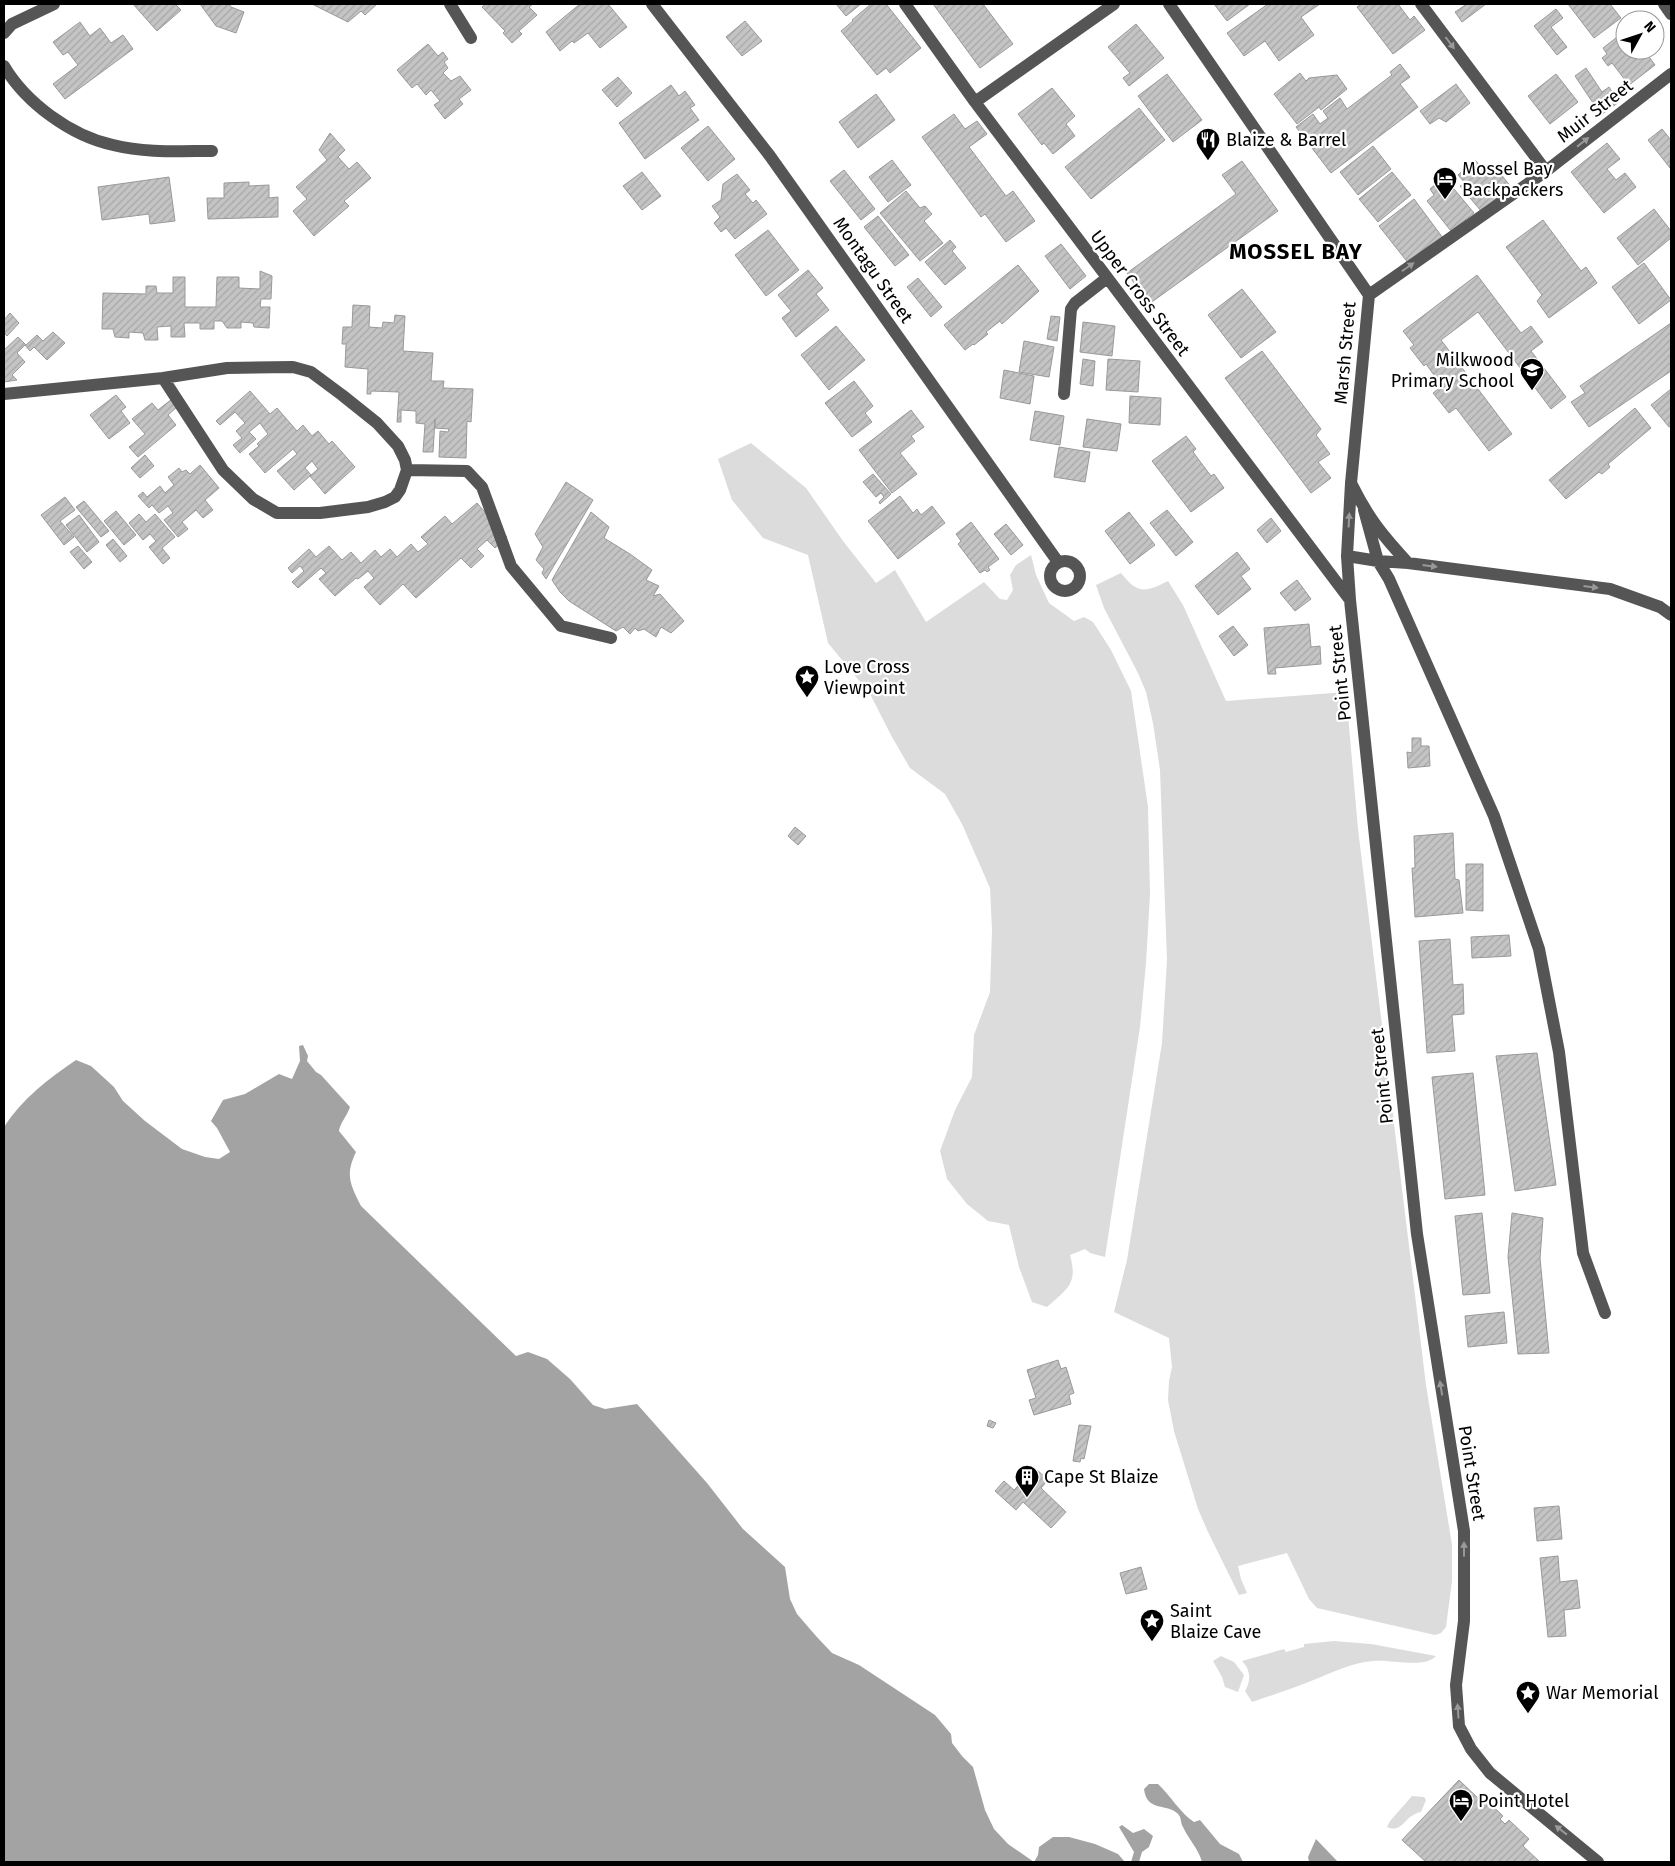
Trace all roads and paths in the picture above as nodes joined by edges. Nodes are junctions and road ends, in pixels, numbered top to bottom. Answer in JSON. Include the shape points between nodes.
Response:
{"nodes":[{"id":1,"x":54,"y":4,"type":"edge"},
{"id":2,"x":450,"y":4,"type":"edge"},
{"id":3,"x":652,"y":4,"type":"edge"},
{"id":4,"x":904,"y":4,"type":"edge"},
{"id":5,"x":1114,"y":4,"type":"edge"},
{"id":6,"x":1169,"y":4,"type":"edge"},
{"id":7,"x":1421,"y":4,"type":"edge"},
{"id":8,"x":1664,"y":4,"type":"edge"},
{"id":9,"x":1671,"y":14,"type":"edge"},
{"id":10,"x":4,"y":33,"type":"edge"},
{"id":11,"x":471,"y":38,"type":"dead end"},
{"id":12,"x":4,"y":66,"type":"edge"},
{"id":13,"x":1671,"y":74,"type":"edge"},
{"id":14,"x":975,"y":102,"type":"junction"},
{"id":15,"x":212,"y":151,"type":"dead end"},
{"id":16,"x":1546,"y":171,"type":"junction"},
{"id":17,"x":1107,"y":278,"type":"junction"},
{"id":18,"x":1368,"y":295,"type":"junction"},
{"id":19,"x":163,"y":378,"type":"junction"},
{"id":20,"x":4,"y":394,"type":"edge"},
{"id":21,"x":1064,"y":394,"type":"dead end"},
{"id":22,"x":407,"y":470,"type":"junction"},
{"id":23,"x":1351,"y":483,"type":"junction"},
{"id":24,"x":1364,"y":510,"type":"junction"},
{"id":25,"x":1347,"y":556,"type":"junction"},
{"id":26,"x":1378,"y":561,"type":"junction"},
{"id":27,"x":1058,"y":562,"type":"dead end"},
{"id":28,"x":1408,"y":563,"type":"junction"},
{"id":29,"x":1350,"y":600,"type":"junction"},
{"id":30,"x":1671,"y":615,"type":"edge"},
{"id":31,"x":612,"y":638,"type":"dead end"},
{"id":32,"x":1605,"y":1313,"type":"dead end"},
{"id":33,"x":1598,"y":1862,"type":"edge"}],
"edges":[{"from":1,"to":10,"type":"street","via":[[12,24]]},
{"from":2,"to":11,"type":"street"},
{"from":3,"to":27,"type":"street","name":"Montagu Street","via":[[770,156]]},
{"from":4,"to":14,"type":"street","name":"Upper Cross Street"},
{"from":5,"to":14,"type":"street"},
{"from":6,"to":18,"type":"street","name":"Marsh Street"},
{"from":7,"to":16,"type":"street","one_way":true},
{"from":8,"to":9,"type":"street"},
{"from":12,"to":15,"type":"street","via":[[27,97],[87,137],[112,145],[152,151]]},
{"from":16,"to":13,"type":"street","name":"Muir Street","one_way":true},
{"from":14,"to":17,"type":"street","name":"Upper Cross Street"},
{"from":18,"to":16,"type":"street","name":"Muir Street","one_way":true},
{"from":17,"to":21,"type":"street","via":[[1071,309]]},
{"from":17,"to":29,"type":"street","name":"Upper Cross Street"},
{"from":18,"to":23,"type":"street","name":"Marsh Street"},
{"from":19,"to":20,"type":"street"},
{"from":19,"to":22,"type":"street","via":[[227,368],[294,366],[311,372],[377,423],[398,446]]},
{"from":19,"to":22,"type":"street","via":[[223,470],[253,499],[277,513],[320,513],[385,502],[400,490]]},
{"from":22,"to":31,"type":"street","via":[[467,471],[482,487],[511,566],[561,626]]},
{"from":23,"to":24,"type":"street"},
{"from":25,"to":23,"type":"street","name":"Marsh Street","one_way":true},
{"from":24,"to":26,"type":"street"},
{"from":24,"to":28,"type":"street"},
{"from":25,"to":26,"type":"street"},
{"from":25,"to":29,"type":"street","name":"Point Street"},
{"from":26,"to":28,"type":"street"},
{"from":26,"to":32,"type":"street","via":[[1389,579],[1494,816],[1539,949],[1559,1052],[1583,1253]]},
{"from":28,"to":30,"type":"street","one_way":true,"via":[[1610,589],[1660,607]]},
{"from":33,"to":29,"type":"street","name":"Point Street","one_way":true,"via":[[1490,1773],[1471,1749],[1459,1726],[1456,1685],[1464,1621],[1464,1531],[1417,1234]]}]}
